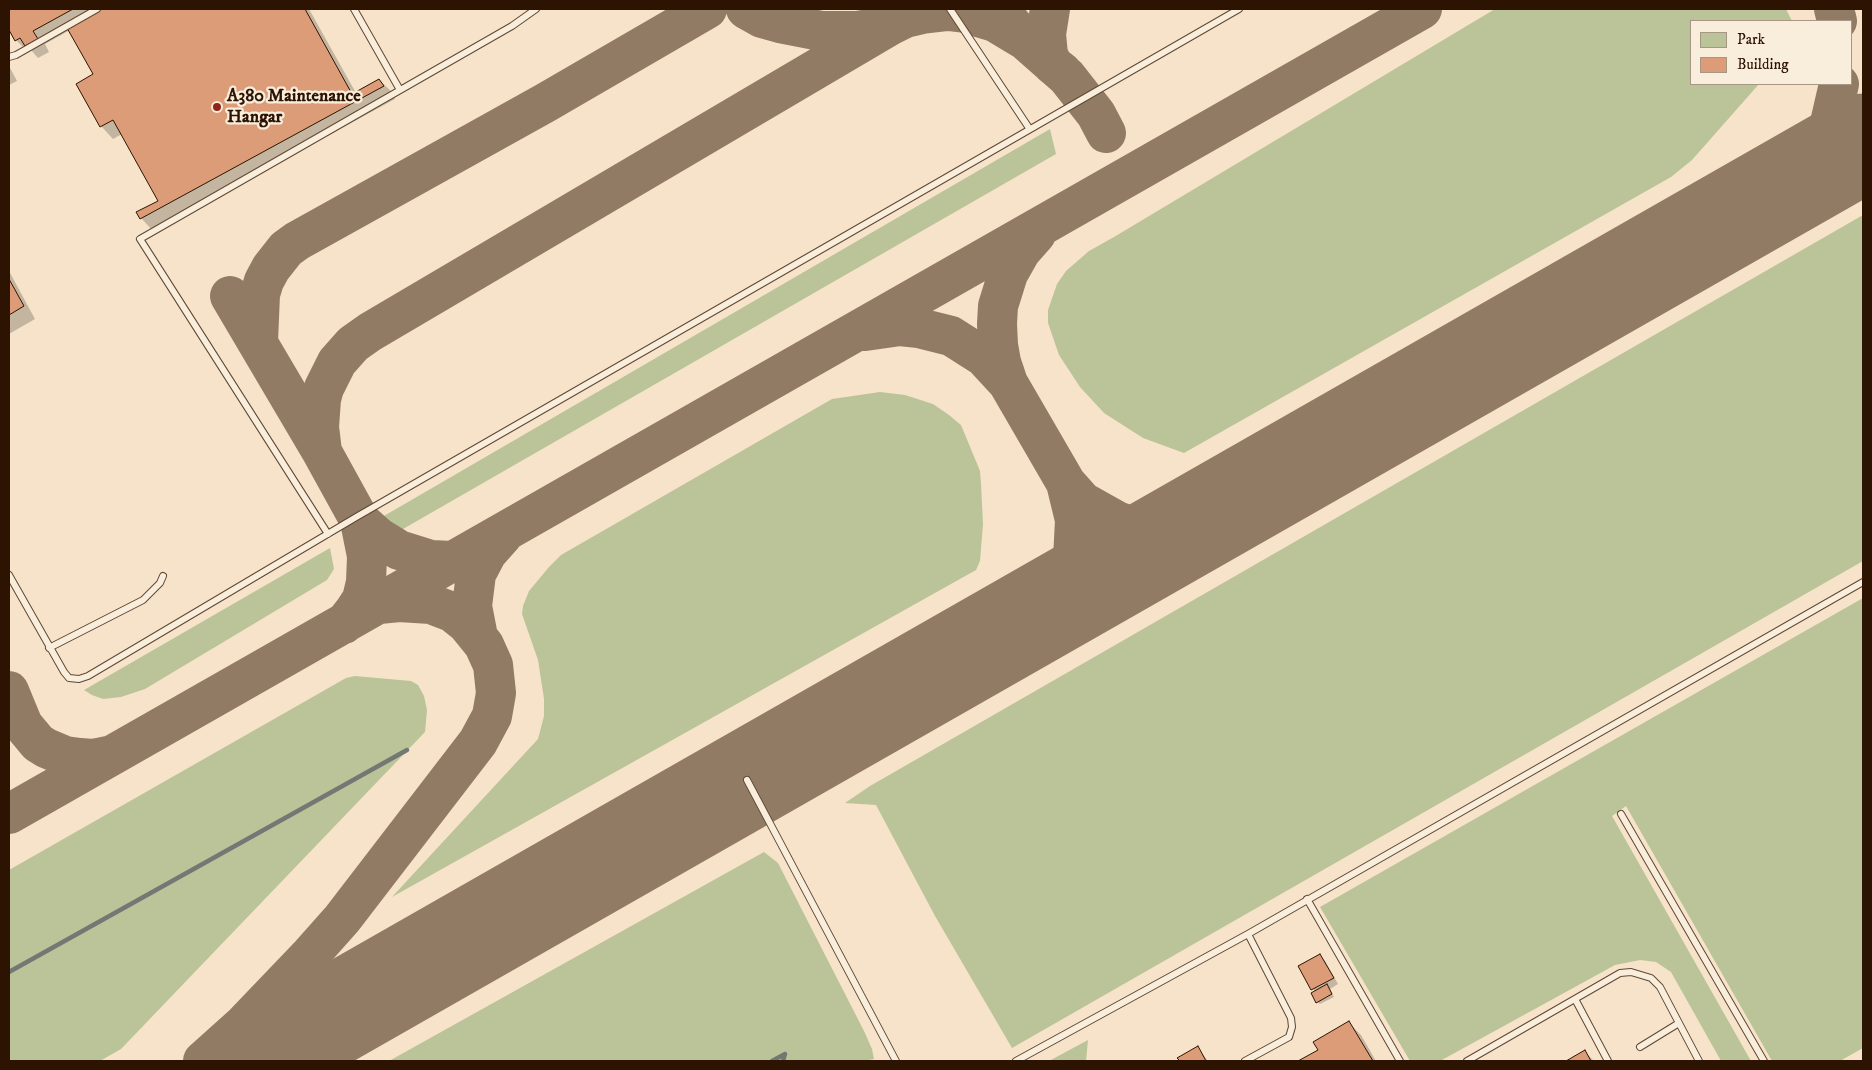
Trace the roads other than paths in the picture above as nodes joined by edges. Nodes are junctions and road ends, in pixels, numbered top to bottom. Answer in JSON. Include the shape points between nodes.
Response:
{"nodes":[{"id":1,"x":97,"y":9,"type":"edge"},
{"id":2,"x":354,"y":9,"type":"edge"},
{"id":3,"x":536,"y":9,"type":"edge"},
{"id":4,"x":950,"y":9,"type":"edge"},
{"id":5,"x":1239,"y":9,"type":"edge"},
{"id":6,"x":9,"y":57,"type":"edge"},
{"id":7,"x":400,"y":90,"type":"junction"},
{"id":8,"x":1028,"y":128,"type":"junction"},
{"id":9,"x":328,"y":534,"type":"junction"},
{"id":10,"x":9,"y":575,"type":"edge"},
{"id":11,"x":163,"y":576,"type":"dead end"},
{"id":12,"x":1863,"y":582,"type":"edge"},
{"id":13,"x":49,"y":648,"type":"junction"},
{"id":14,"x":747,"y":780,"type":"dead end"},
{"id":15,"x":1621,"y":814,"type":"dead end"},
{"id":16,"x":1306,"y":899,"type":"junction"},
{"id":17,"x":1248,"y":934,"type":"junction"},
{"id":18,"x":1575,"y":999,"type":"junction"},
{"id":19,"x":1679,"y":1023,"type":"junction"},
{"id":20,"x":1640,"y":1048,"type":"dead end"},
{"id":21,"x":896,"y":1061,"type":"edge"},
{"id":22,"x":1016,"y":1061,"type":"edge"},
{"id":23,"x":1245,"y":1061,"type":"edge"},
{"id":24,"x":1400,"y":1061,"type":"edge"},
{"id":25,"x":1467,"y":1061,"type":"edge"},
{"id":26,"x":1608,"y":1061,"type":"edge"},
{"id":27,"x":1699,"y":1061,"type":"edge"},
{"id":28,"x":1764,"y":1061,"type":"edge"}],
"edges":[{"from":1,"to":6,"type":"lane"},
{"from":2,"to":7,"type":"lane"},
{"from":3,"to":7,"type":"lane"},
{"from":4,"to":8,"type":"lane"},
{"from":5,"to":8,"type":"lane"},
{"from":7,"to":9,"type":"lane","via":[[140,239]]},
{"from":8,"to":9,"type":"lane"},
{"from":9,"to":13,"type":"lane","via":[[88,676],[69,678]]},
{"from":10,"to":13,"type":"lane"},
{"from":11,"to":13,"type":"lane","via":[[153,592],[143,600]]},
{"from":12,"to":16,"type":"lane"},
{"from":14,"to":21,"type":"lane"},
{"from":15,"to":28,"type":"lane"},
{"from":16,"to":17,"type":"lane"},
{"from":16,"to":24,"type":"lane"},
{"from":17,"to":22,"type":"lane"},
{"from":17,"to":23,"type":"lane","via":[[1291,1018],[1292,1028],[1289,1037]]},
{"from":18,"to":19,"type":"lane","via":[[1620,973],[1631,972],[1651,978],[1660,987]]},
{"from":18,"to":25,"type":"lane"},
{"from":18,"to":26,"type":"lane"},
{"from":19,"to":20,"type":"lane"},
{"from":19,"to":27,"type":"lane"}]}
